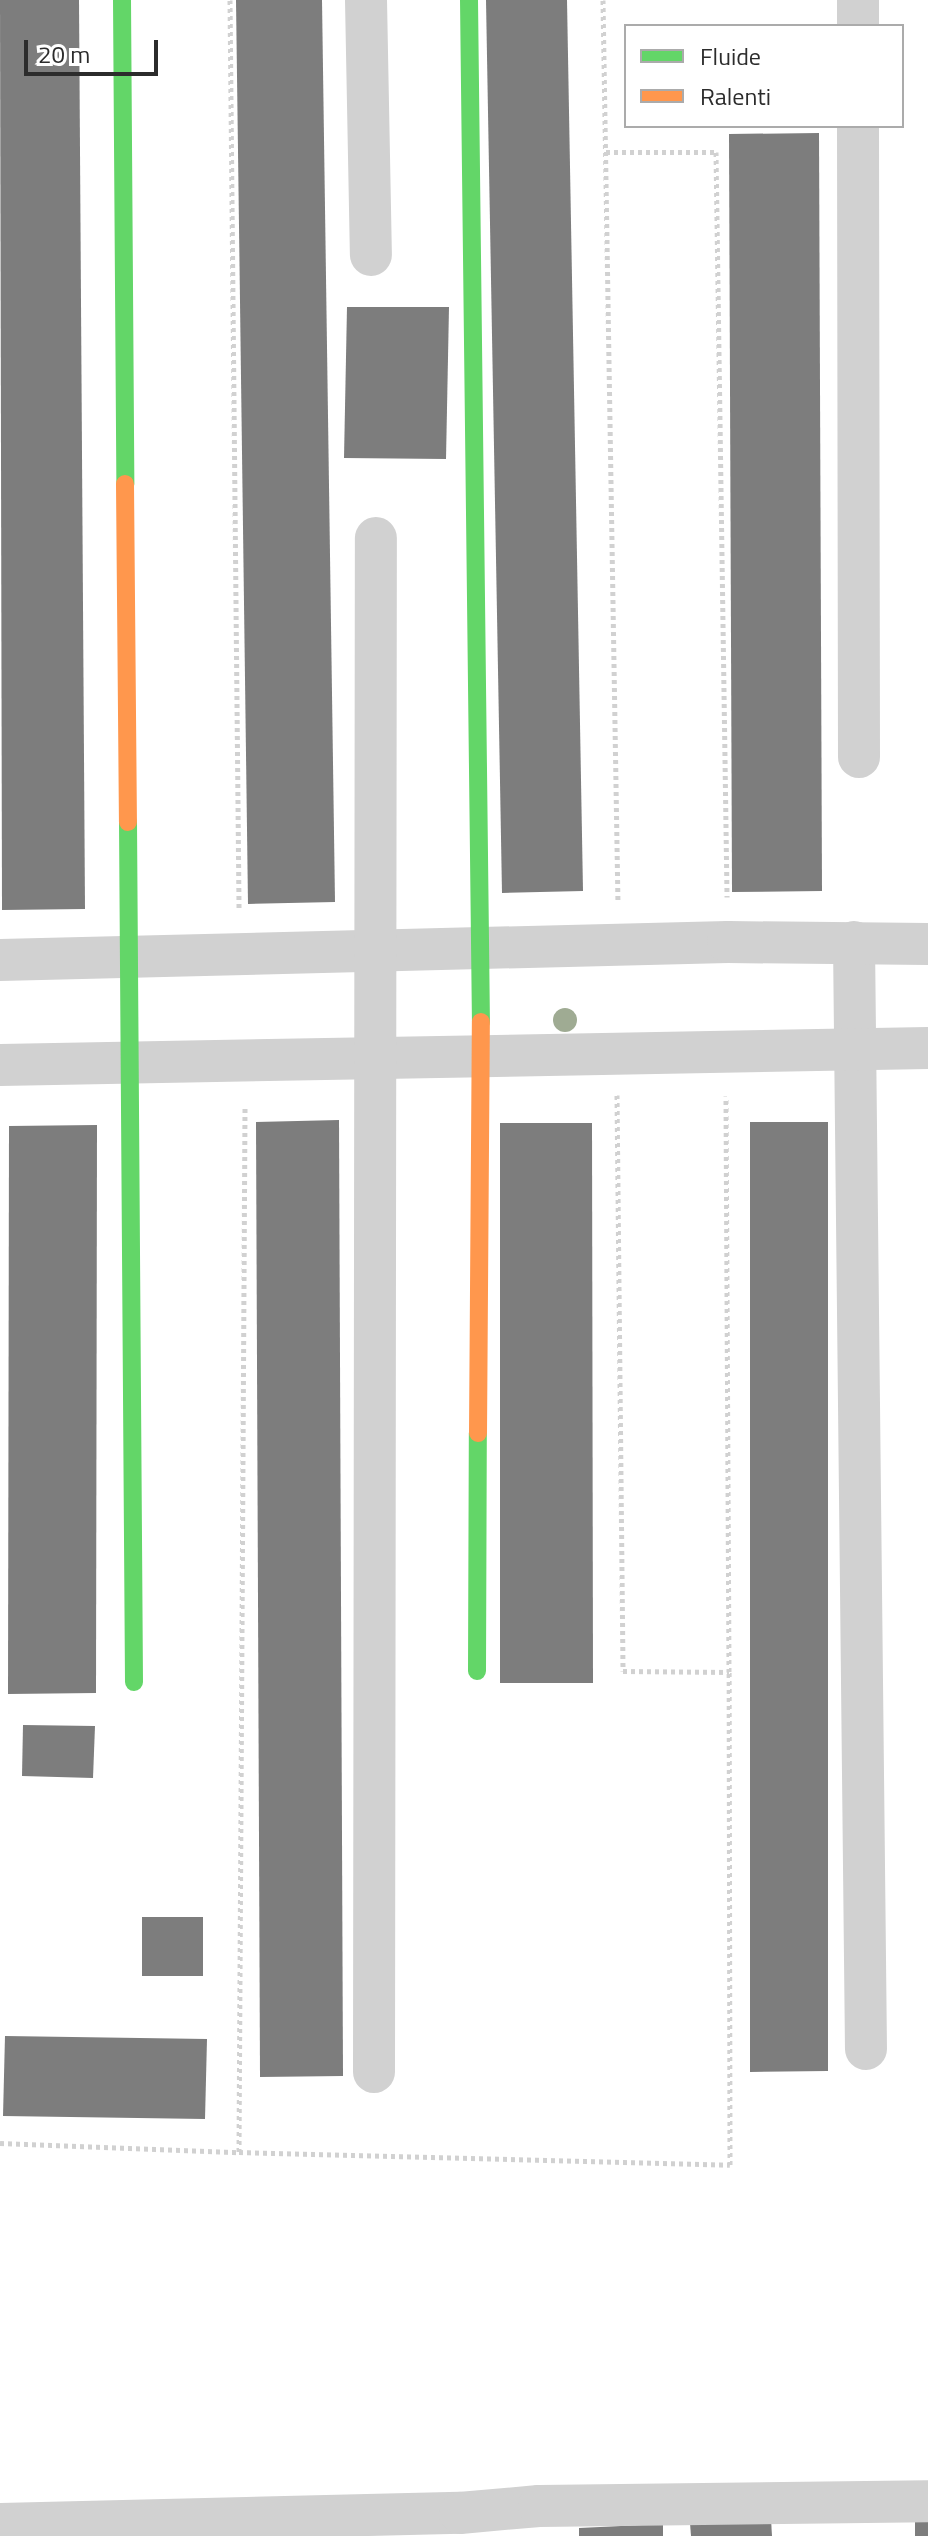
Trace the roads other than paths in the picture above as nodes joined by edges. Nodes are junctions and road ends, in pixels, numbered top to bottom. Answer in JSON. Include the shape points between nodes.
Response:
{"nodes":[{"id":1,"x":122,"y":0,"type":"edge"},
{"id":2,"x":366,"y":0,"type":"edge"},
{"id":3,"x":469,"y":0,"type":"edge"},
{"id":4,"x":858,"y":0,"type":"edge"},
{"id":5,"x":858,"y":24,"type":"edge"},
{"id":6,"x":858,"y":128,"type":"edge"},
{"id":7,"x":371,"y":255,"type":"dead end"},
{"id":8,"x":376,"y":538,"type":"dead end"},
{"id":9,"x":859,"y":757,"type":"dead end"},
{"id":10,"x":854,"y":942,"type":"junction"},
{"id":11,"x":928,"y":944,"type":"edge"},
{"id":12,"x":481,"y":950,"type":"junction"},
{"id":13,"x":377,"y":952,"type":"junction"},
{"id":14,"x":131,"y":957,"type":"junction"},
{"id":15,"x":0,"y":960,"type":"edge"},
{"id":16,"x":928,"y":1048,"type":"edge"},
{"id":17,"x":856,"y":1049,"type":"junction"},
{"id":18,"x":481,"y":1056,"type":"junction"},
{"id":19,"x":374,"y":1058,"type":"junction"},
{"id":20,"x":128,"y":1063,"type":"junction"},
{"id":21,"x":0,"y":1065,"type":"edge"},
{"id":22,"x":477,"y":1671,"type":"dead end"},
{"id":23,"x":134,"y":1682,"type":"dead end"},
{"id":24,"x":866,"y":2049,"type":"dead end"},
{"id":25,"x":374,"y":2072,"type":"dead end"},
{"id":26,"x":928,"y":2501,"type":"edge"},
{"id":27,"x":882,"y":2519,"type":"edge"},
{"id":28,"x":671,"y":2522,"type":"edge"},
{"id":29,"x":0,"y":2524,"type":"edge"},
{"id":30,"x":462,"y":2524,"type":"edge"},
{"id":31,"x":233,"y":2528,"type":"edge"},
{"id":32,"x":67,"y":2529,"type":"edge"}],
"edges":[{"from":1,"to":14,"type":"street"},
{"from":2,"to":7,"type":"street"},
{"from":3,"to":12,"type":"street"},
{"from":4,"to":5,"type":"street"},
{"from":6,"to":9,"type":"street"},
{"from":8,"to":13,"type":"street"},
{"from":10,"to":11,"type":"street"},
{"from":10,"to":12,"type":"street"},
{"from":10,"to":17,"type":"street"},
{"from":12,"to":13,"type":"street"},
{"from":12,"to":18,"type":"street"},
{"from":13,"to":14,"type":"street"},
{"from":13,"to":19,"type":"street"},
{"from":14,"to":15,"type":"street"},
{"from":14,"to":20,"type":"street"},
{"from":16,"to":17,"type":"street"},
{"from":17,"to":18,"type":"street"},
{"from":17,"to":24,"type":"street"},
{"from":18,"to":19,"type":"street"},
{"from":18,"to":22,"type":"street"},
{"from":19,"to":20,"type":"street"},
{"from":19,"to":25,"type":"street"},
{"from":20,"to":21,"type":"street"},
{"from":20,"to":23,"type":"street"},
{"from":26,"to":27,"type":"street"},
{"from":27,"to":28,"type":"street"},
{"from":28,"to":30,"type":"street","via":[[539,2506]]},
{"from":29,"to":32,"type":"street"},
{"from":30,"to":31,"type":"street"},
{"from":31,"to":32,"type":"street"}]}
